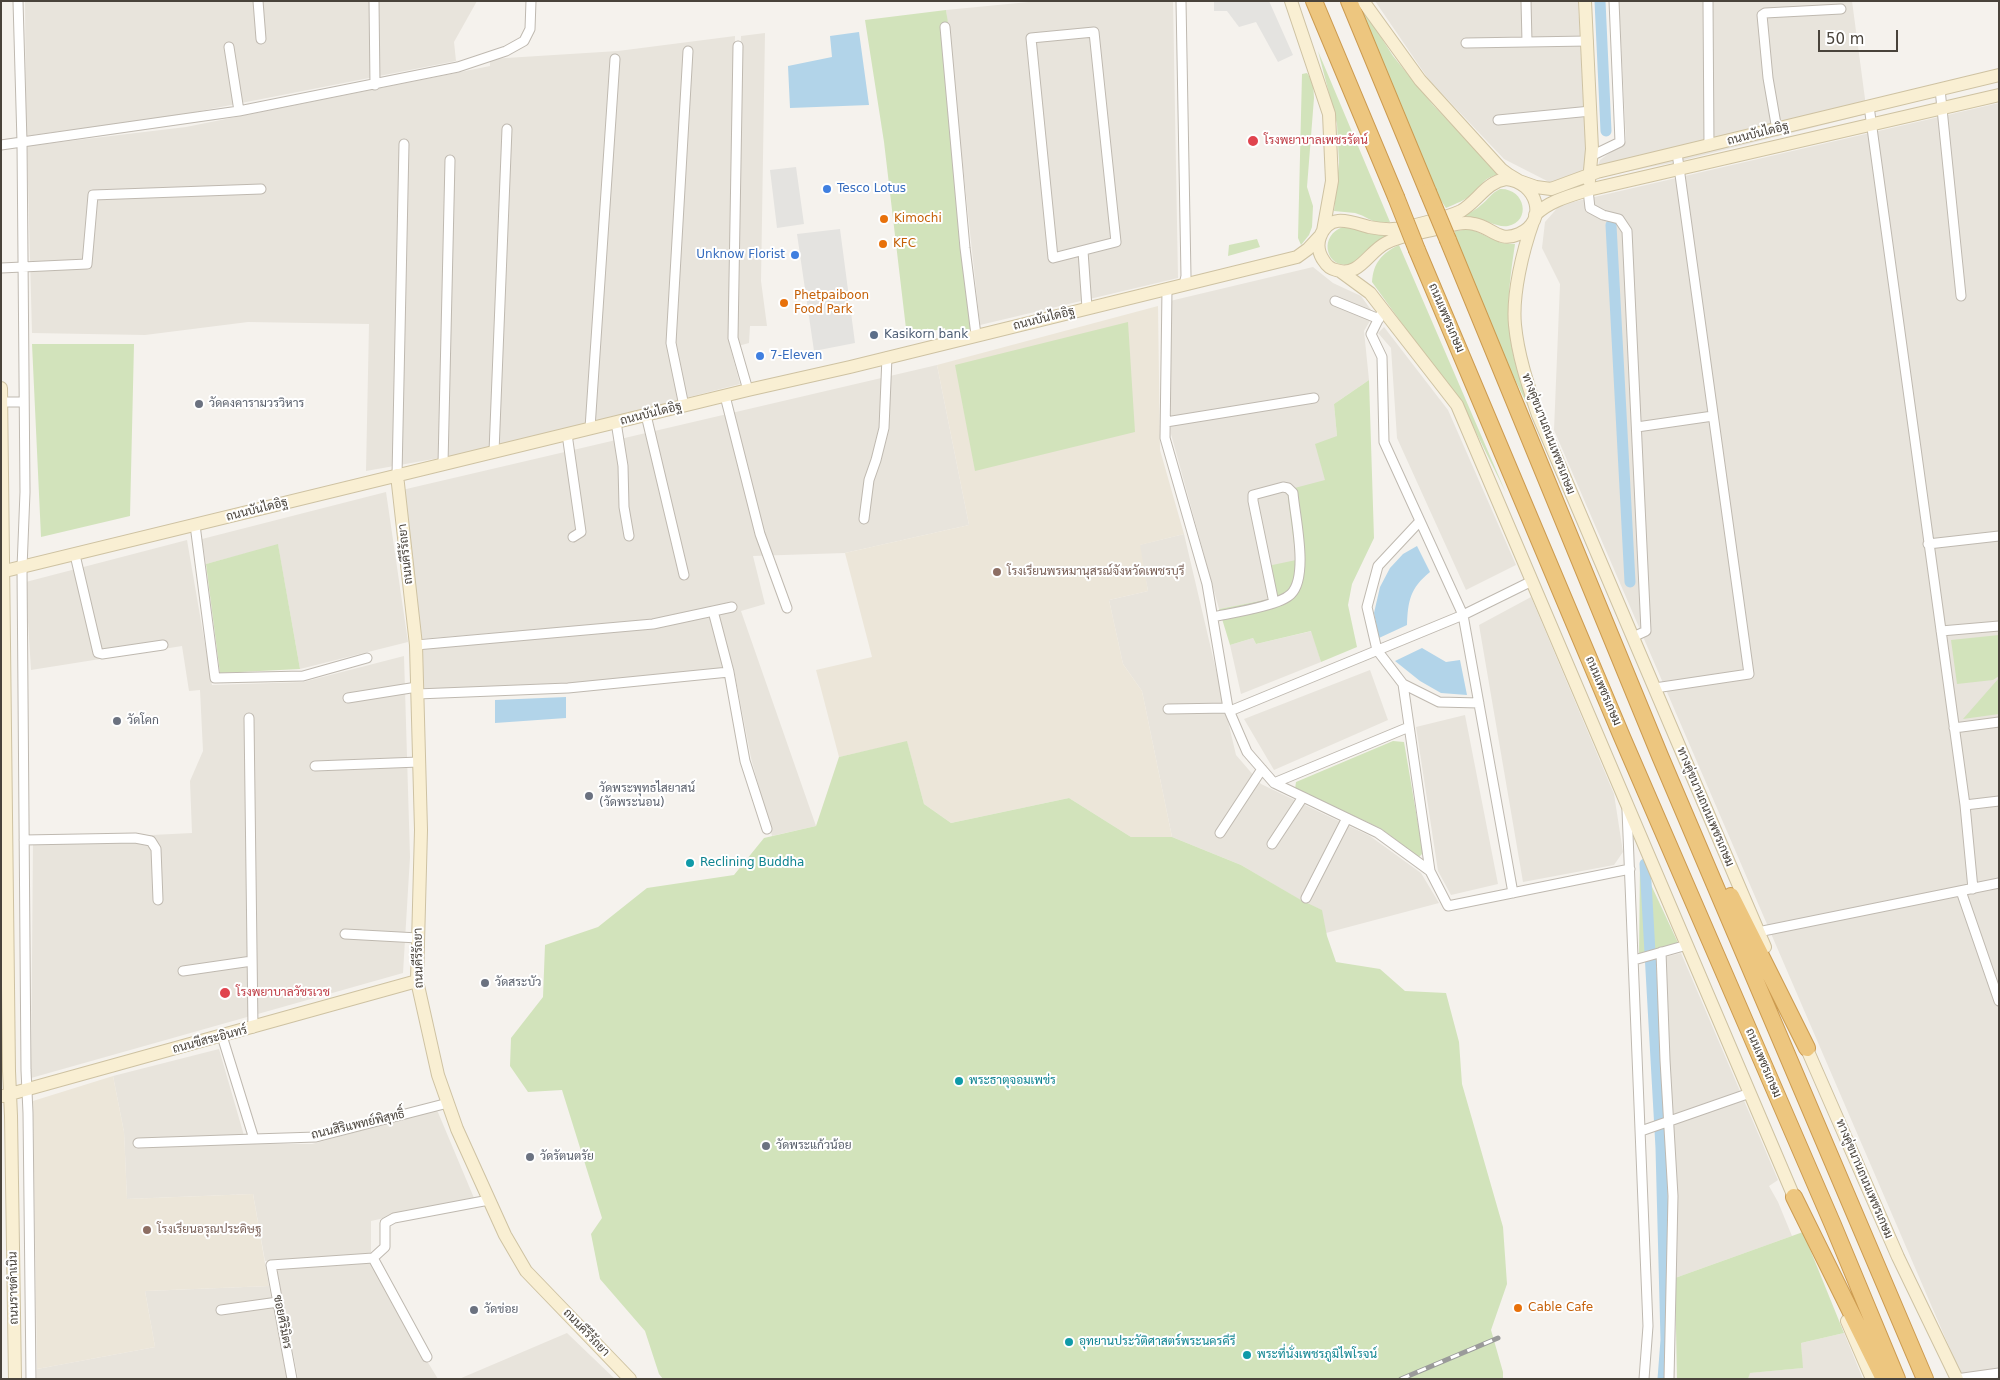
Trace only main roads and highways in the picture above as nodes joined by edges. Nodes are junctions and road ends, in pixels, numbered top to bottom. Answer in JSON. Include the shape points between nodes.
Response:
{"nodes":[{"id":1,"x":1291,"y":1,"type":"edge"},
{"id":2,"x":1314,"y":1,"type":"edge"},
{"id":3,"x":1349,"y":1,"type":"edge"},
{"id":4,"x":1364,"y":1,"type":"edge"},
{"id":5,"x":1586,"y":1,"type":"edge"},
{"id":6,"x":1999,"y":75,"type":"edge"},
{"id":7,"x":1999,"y":95,"type":"edge"},
{"id":8,"x":1589,"y":175,"type":"junction"},
{"id":9,"x":1519,"y":182,"type":"junction"},
{"id":10,"x":1588,"y":190,"type":"junction"},
{"id":11,"x":1534,"y":218,"type":"junction"},
{"id":12,"x":1322,"y":234,"type":"junction"},
{"id":13,"x":1297,"y":256,"type":"junction"},
{"id":14,"x":1326,"y":265,"type":"junction"},
{"id":15,"x":1340,"y":272,"type":"junction"},
{"id":16,"x":1,"y":388,"type":"edge"},
{"id":17,"x":1,"y":404,"type":"edge"},
{"id":18,"x":397,"y":475,"type":"junction"},
{"id":19,"x":3,"y":571,"type":"edge"},
{"id":20,"x":1660,"y":756,"type":"junction"},
{"id":21,"x":417,"y":981,"type":"junction"},
{"id":22,"x":1807,"y":1048,"type":"junction"},
{"id":23,"x":6,"y":1095,"type":"edge"},
{"id":24,"x":1794,"y":1196,"type":"junction"},
{"id":25,"x":1898,"y":1257,"type":"junction"},
{"id":26,"x":15,"y":1379,"type":"edge"},
{"id":27,"x":630,"y":1379,"type":"edge"},
{"id":28,"x":1872,"y":1379,"type":"edge"},
{"id":29,"x":1884,"y":1379,"type":"edge"},
{"id":30,"x":1897,"y":1379,"type":"edge"},
{"id":31,"x":1925,"y":1379,"type":"edge"},
{"id":32,"x":1949,"y":1379,"type":"edge"},
{"id":33,"x":1956,"y":1379,"type":"edge"}],
"edges":[{"from":1,"to":12,"type":"main road","via":[[1329,114],[1332,181]]},
{"from":2,"to":30,"type":"highway","name":"ถนนเพชรเกษม","bridge":true,"via":[[1626,746]]},
{"from":3,"to":20,"type":"highway","name":"ถนนเพชรเกษม","bridge":true},
{"from":4,"to":9,"type":"main road","via":[[1420,80],[1501,169]]},
{"from":5,"to":8,"type":"main road","via":[[1591,111]]},
{"from":6,"to":8,"type":"main road","name":"ถนนบันไดอิฐ"},
{"from":7,"to":10,"type":"main road","name":"ถนนบันไดอิฐ"},
{"from":8,"to":9,"type":"main road","name":"ถนนบันไดอิฐ","via":[[1551,189]]},
{"from":8,"to":10,"type":"main road"},
{"from":9,"to":11,"type":"main road","via":[[1531,192],[1536,207]]},
{"from":9,"to":12,"type":"main road","name":"ถนนบันไดอิฐ","via":[[1496,181],[1459,212],[1401,228],[1370,227],[1347,220],[1333,223]]},
{"from":10,"to":11,"type":"main road","name":"ถนนบันไดอิฐ","via":[[1553,202]]},
{"from":11,"to":15,"type":"main road","name":"ถนนบันไดอิฐ","via":[[1521,233],[1512,236],[1495,234],[1475,224],[1460,223],[1402,238],[1380,247],[1355,270]]},
{"from":11,"to":22,"type":"main road","name":"ทางคู่ขนานถนนเพชรเกษม","via":[[1518,277],[1514,323],[1524,374],[1541,422]]},
{"from":12,"to":13,"type":"main road","name":"ถนนบันไดอิฐ","via":[[1308,250]]},
{"from":12,"to":14,"type":"main road","via":[[1319,250]]},
{"from":13,"to":14,"type":"main road","name":"ถนนบันไดอิฐ","via":[[1312,258]]},
{"from":13,"to":18,"type":"main road","name":"ถนนบันไดอิฐ"},
{"from":14,"to":15,"type":"main road","name":"ถนนบันไดอิฐ"},
{"from":15,"to":24,"type":"main road","via":[[1370,293],[1381,314],[1457,405]]},
{"from":16,"to":17,"type":"main road","name":"ถนนราชดำเนิน"},
{"from":17,"to":19,"type":"main road","name":"ถนนราชดำเนิน"},
{"from":18,"to":19,"type":"main road","name":"ถนนบันไดอิฐ"},
{"from":18,"to":21,"type":"main road","name":"ถนนคีรีรัถยา","via":[[416,645],[420,838]]},
{"from":19,"to":23,"type":"main road","name":"ถนนราชดำเนิน"},
{"from":20,"to":22,"type":"highway"},
{"from":20,"to":31,"type":"highway","name":"ถนนเพชรเกษม"},
{"from":21,"to":23,"type":"main road","name":"ถนนขีสระอินทร์"},
{"from":21,"to":27,"type":"main road","name":"ถนนคีรีรัถยา","via":[[438,1075],[457,1129],[505,1235],[526,1270]]},
{"from":22,"to":25,"type":"main road","name":"ทางคู่ขนานถนนเพชรเกษม"},
{"from":23,"to":26,"type":"main road","name":"ถนนราชดำเนิน","via":[[12,1187]]},
{"from":24,"to":28,"type":"main road"},
{"from":24,"to":29,"type":"highway"},
{"from":25,"to":32,"type":"main road"},
{"from":25,"to":33,"type":"main road","name":"ทางคู่ขนานถนนเพชรเกษม"}]}
